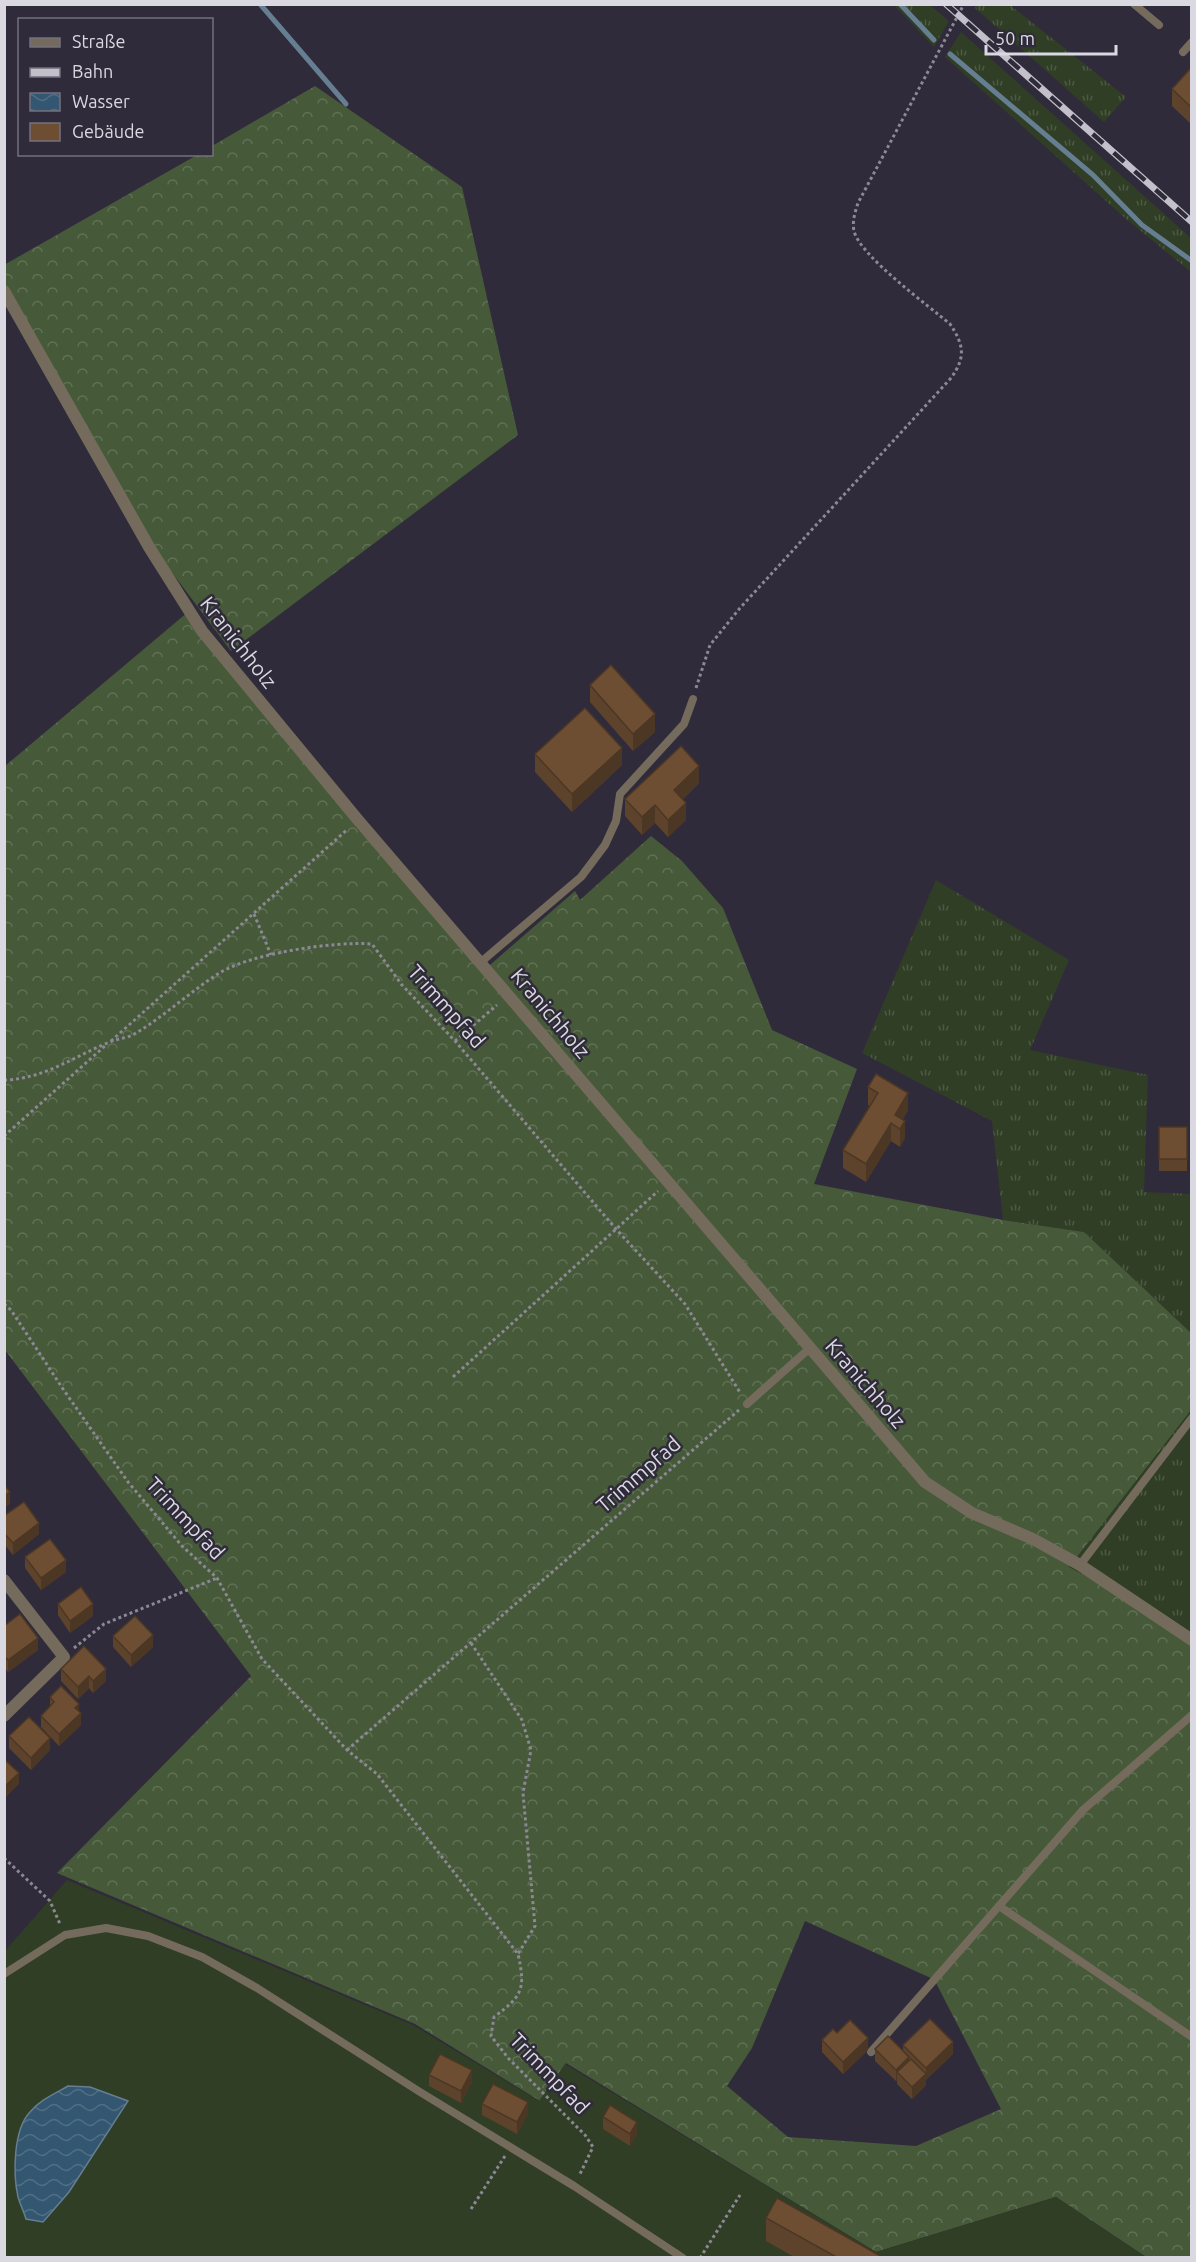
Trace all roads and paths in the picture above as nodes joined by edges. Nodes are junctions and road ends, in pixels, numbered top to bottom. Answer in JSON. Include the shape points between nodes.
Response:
{"nodes":[{"id":1,"x":964,"y":4,"type":"edge"},
{"id":2,"x":1134,"y":4,"type":"edge"},
{"id":3,"x":1159,"y":26,"type":"dead end"},
{"id":4,"x":1191,"y":42,"type":"edge"},
{"id":5,"x":1183,"y":52,"type":"dead end"},
{"id":6,"x":4,"y":291,"type":"edge"},
{"id":7,"x":693,"y":699,"type":"joint"},
{"id":8,"x":358,"y":820,"type":"junction"},
{"id":9,"x":254,"y":914,"type":"junction"},
{"id":10,"x":271,"y":955,"type":"junction"},
{"id":11,"x":482,"y":962,"type":"junction"},
{"id":12,"x":509,"y":994,"type":"junction"},
{"id":13,"x":455,"y":1041,"type":"junction"},
{"id":14,"x":111,"y":1042,"type":"junction"},
{"id":15,"x":4,"y":1080,"type":"edge"},
{"id":16,"x":4,"y":1136,"type":"edge"},
{"id":17,"x":668,"y":1181,"type":"junction"},
{"id":18,"x":616,"y":1229,"type":"junction"},
{"id":19,"x":4,"y":1304,"type":"edge"},
{"id":20,"x":810,"y":1348,"type":"junction"},
{"id":21,"x":453,"y":1377,"type":"dead end"},
{"id":22,"x":747,"y":1404,"type":"junction"},
{"id":23,"x":1191,"y":1418,"type":"edge"},
{"id":24,"x":1080,"y":1565,"type":"junction"},
{"id":25,"x":217,"y":1578,"type":"junction"},
{"id":26,"x":4,"y":1580,"type":"edge"},
{"id":27,"x":1191,"y":1640,"type":"edge"},
{"id":28,"x":471,"y":1642,"type":"junction"},
{"id":29,"x":64,"y":1657,"type":"junction"},
{"id":30,"x":1191,"y":1715,"type":"edge"},
{"id":31,"x":4,"y":1716,"type":"edge"},
{"id":32,"x":347,"y":1750,"type":"junction"},
{"id":33,"x":4,"y":1858,"type":"edge"},
{"id":34,"x":999,"y":1906,"type":"junction"},
{"id":35,"x":65,"y":1935,"type":"junction"},
{"id":36,"x":518,"y":1954,"type":"junction"},
{"id":37,"x":4,"y":1974,"type":"edge"},
{"id":38,"x":1191,"y":2037,"type":"edge"},
{"id":39,"x":871,"y":2052,"type":"dead end"},
{"id":40,"x":511,"y":2147,"type":"junction"},
{"id":41,"x":574,"y":2186,"type":"junction"},
{"id":42,"x":740,"y":2195,"type":"dead end"},
{"id":43,"x":471,"y":2209,"type":"dead end"},
{"id":44,"x":683,"y":2258,"type":"edge"},
{"id":45,"x":700,"y":2258,"type":"edge"}],
"edges":[{"from":1,"to":7,"type":"path","via":[[858,203],[854,218],[854,231],[865,251],[950,324],[960,343],[961,359],[951,378],[768,576],[710,645]]},
{"from":2,"to":3,"type":"lane"},
{"from":4,"to":5,"type":"lane"},
{"from":6,"to":8,"type":"street","name":"Kranichholz","via":[[149,547],[202,631]]},
{"from":7,"to":11,"type":"lane","via":[[684,724],[620,794],[616,821],[594,862]]},
{"from":8,"to":9,"type":"path"},
{"from":8,"to":11,"type":"street","name":"Kranichholz"},
{"from":9,"to":10,"type":"path"},
{"from":9,"to":14,"type":"path"},
{"from":10,"to":13,"type":"path","name":"Trimmpfad","via":[[352,942],[372,944],[402,985]]},
{"from":10,"to":14,"type":"path","name":"Trimmpfad","via":[[247,960],[222,972],[134,1035]]},
{"from":11,"to":12,"type":"street","name":"Kranichholz"},
{"from":12,"to":13,"type":"path"},
{"from":12,"to":17,"type":"street","name":"Kranichholz"},
{"from":13,"to":18,"type":"path","name":"Trimmpfad"},
{"from":14,"to":15,"type":"path","name":"Trimmpfad","via":[[52,1071],[21,1080]]},
{"from":14,"to":16,"type":"path"},
{"from":17,"to":18,"type":"path"},
{"from":17,"to":20,"type":"street","name":"Kranichholz"},
{"from":18,"to":21,"type":"path"},
{"from":18,"to":22,"type":"path","name":"Trimmpfad","via":[[685,1304]]},
{"from":19,"to":25,"type":"path","name":"Trimmpfad","via":[[128,1482],[182,1546]]},
{"from":20,"to":22,"type":"lane"},
{"from":20,"to":24,"type":"street","name":"Kranichholz","via":[[925,1482],[972,1513],[1033,1539]]},
{"from":22,"to":28,"type":"path","name":"Trimmpfad"},
{"from":23,"to":24,"type":"lane"},
{"from":24,"to":27,"type":"street","name":"Kranichholz"},
{"from":25,"to":29,"type":"path","via":[[104,1624]]},
{"from":25,"to":32,"type":"path","name":"Trimmpfad","via":[[262,1659]]},
{"from":26,"to":29,"type":"street"},
{"from":28,"to":32,"type":"path","name":"Trimmpfad"},
{"from":28,"to":36,"type":"path","via":[[522,1720],[531,1750],[523,1793],[536,1926]]},
{"from":29,"to":31,"type":"street"},
{"from":30,"to":34,"type":"lane","via":[[1083,1810]]},
{"from":32,"to":36,"type":"path","name":"Trimmpfad","via":[[377,1774]]},
{"from":33,"to":35,"type":"path","via":[[50,1901]]},
{"from":34,"to":38,"type":"lane"},
{"from":34,"to":39,"type":"lane"},
{"from":35,"to":37,"type":"lane"},
{"from":35,"to":40,"type":"lane","via":[[106,1928],[148,1936],[202,1957]]},
{"from":36,"to":41,"type":"path","name":"Trimmpfad","via":[[523,1977],[516,2001],[494,2018],[491,2036],[593,2147]]},
{"from":40,"to":41,"type":"lane"},
{"from":40,"to":43,"type":"path"},
{"from":41,"to":44,"type":"lane"},
{"from":42,"to":45,"type":"path"}]}
